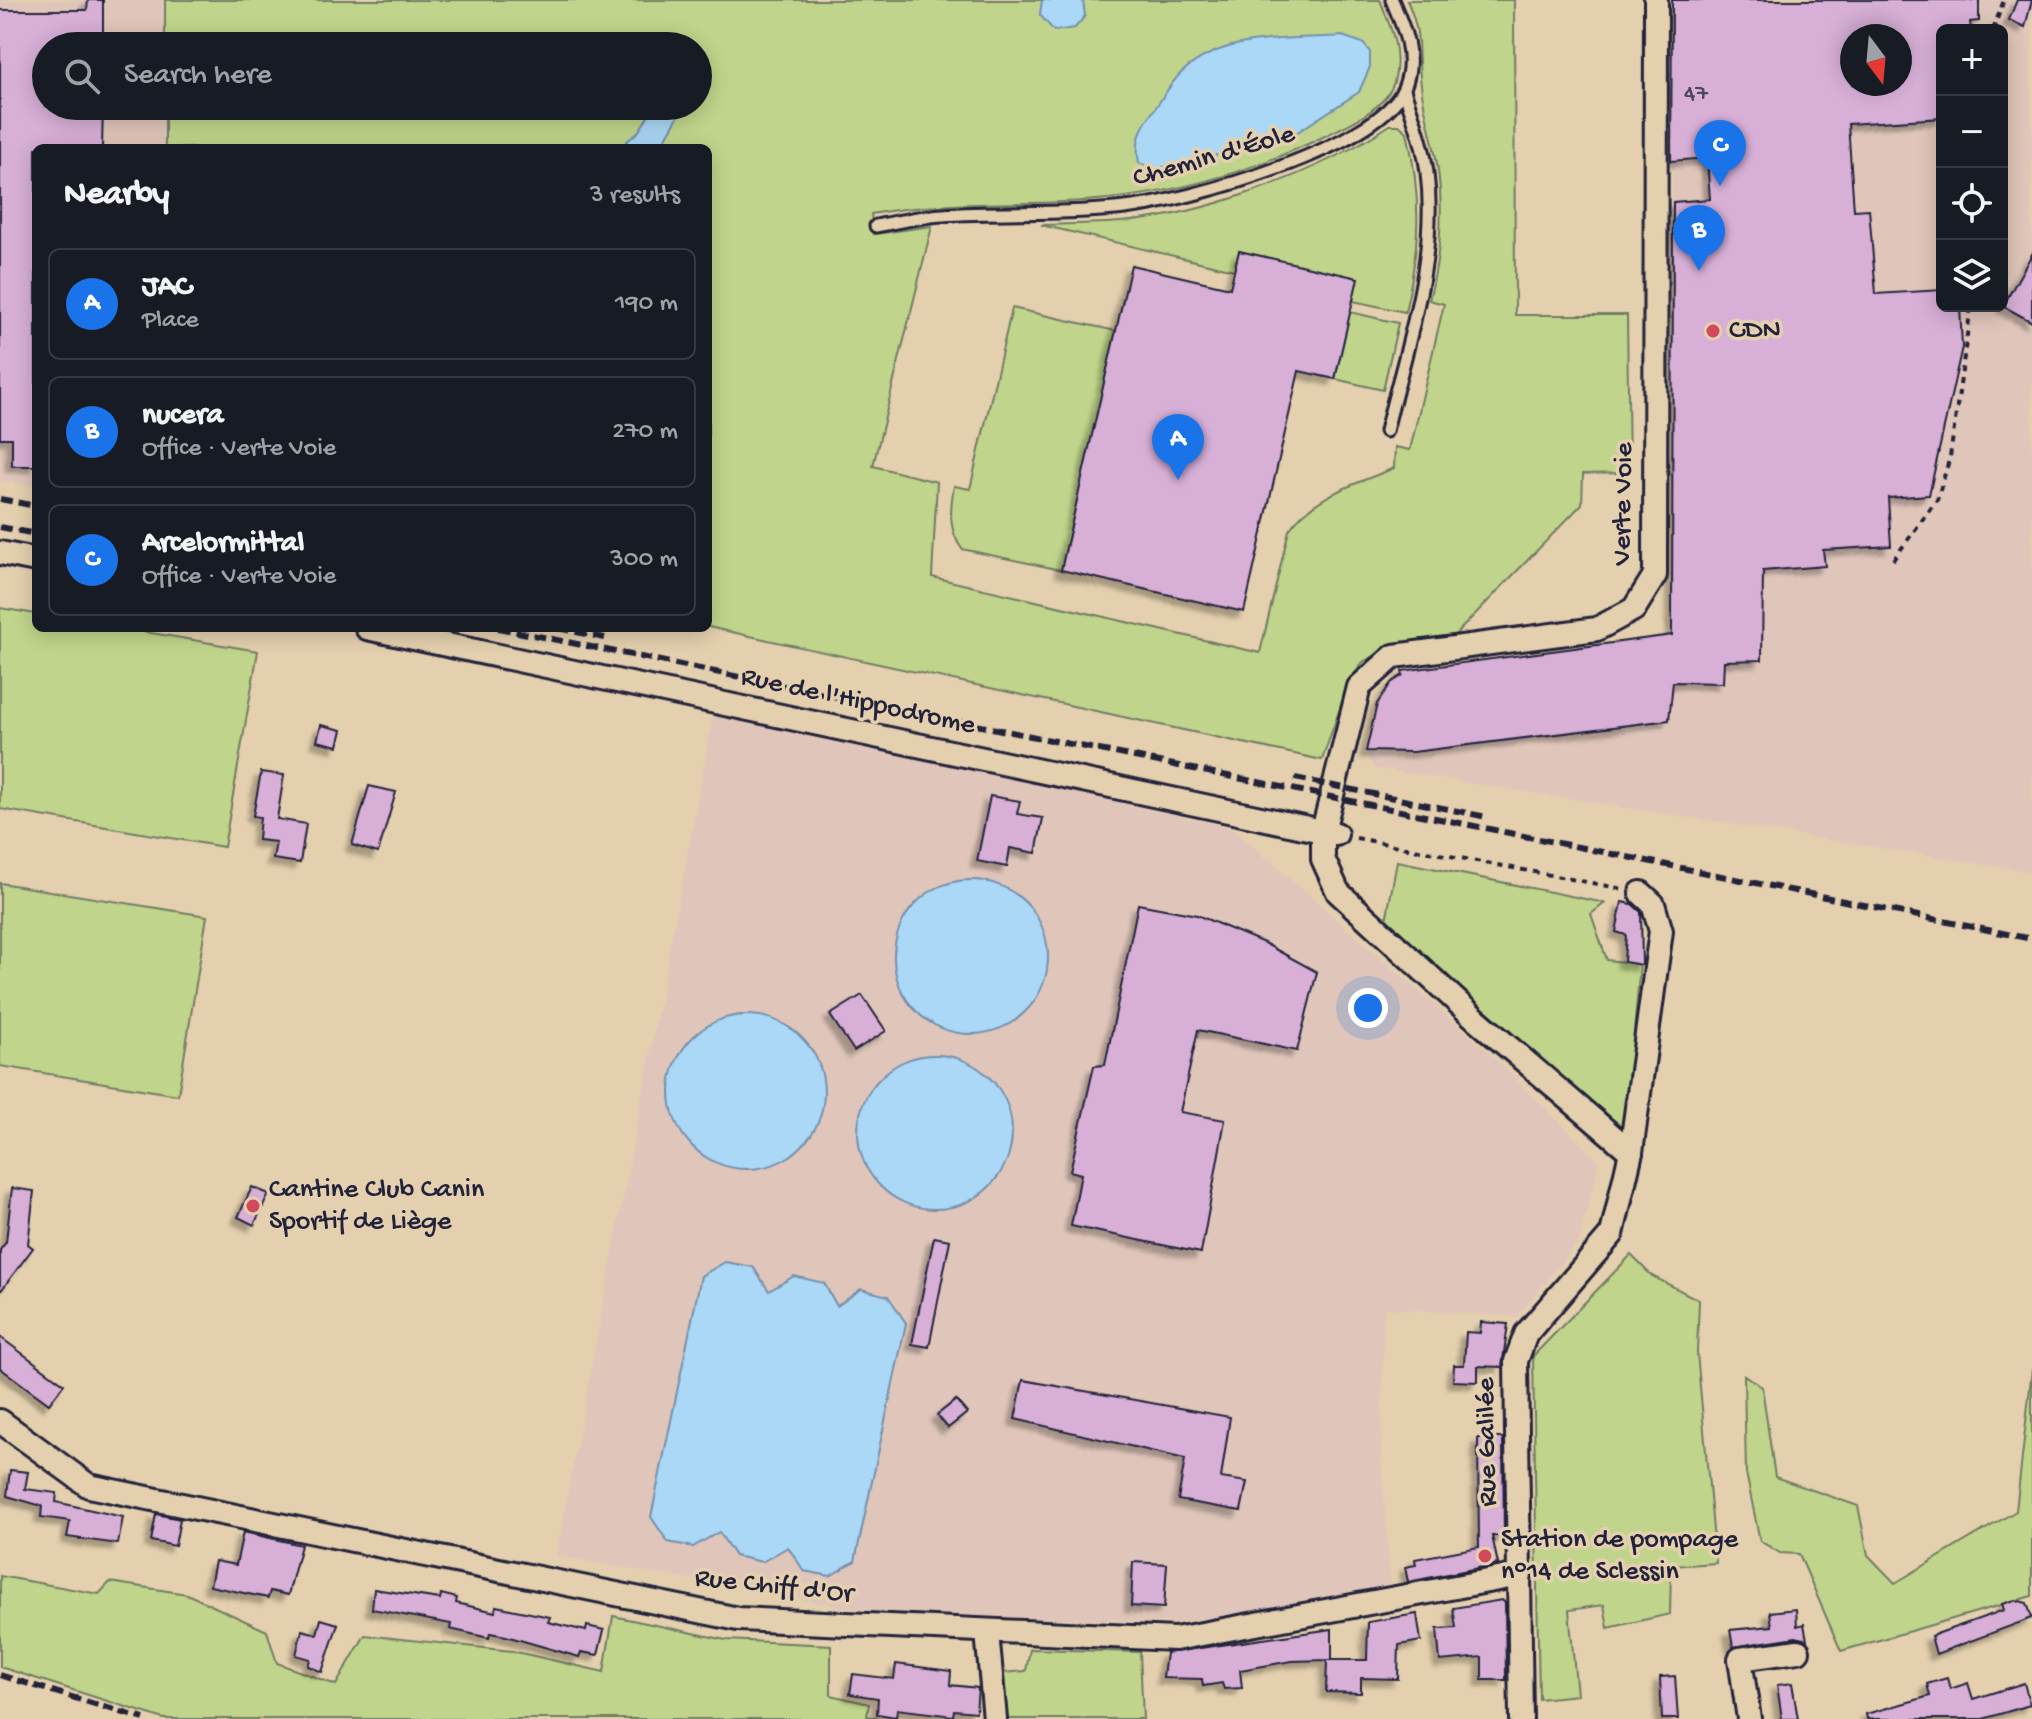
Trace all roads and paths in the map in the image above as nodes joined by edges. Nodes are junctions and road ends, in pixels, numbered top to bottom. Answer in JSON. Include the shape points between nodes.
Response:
{"nodes":[{"id":1,"x":1392,"y":0,"type":"edge"},
{"id":2,"x":1656,"y":0,"type":"edge"},
{"id":3,"x":2004,"y":0,"type":"edge"},
{"id":4,"x":1995,"y":24,"type":"edge"},
{"id":5,"x":1404,"y":90,"type":"junction"},
{"id":6,"x":876,"y":226,"type":"dead end"},
{"id":7,"x":1970,"y":312,"type":"edge"},
{"id":8,"x":1386,"y":431,"type":"dead end"},
{"id":9,"x":0,"y":553,"type":"edge"},
{"id":10,"x":32,"y":559,"type":"edge"},
{"id":11,"x":1893,"y":560,"type":"dead end"},
{"id":12,"x":386,"y":632,"type":"edge"},
{"id":13,"x":1330,"y":833,"type":"junction"},
{"id":14,"x":1641,"y":893,"type":"joint"},
{"id":15,"x":1631,"y":1152,"type":"junction"},
{"id":16,"x":0,"y":1421,"type":"edge"},
{"id":17,"x":1520,"y":1575,"type":"junction"},
{"id":18,"x":987,"y":1632,"type":"junction"},
{"id":19,"x":1798,"y":1651,"type":"dead end"},
{"id":20,"x":995,"y":1719,"type":"edge"},
{"id":21,"x":1521,"y":1719,"type":"edge"},
{"id":22,"x":1749,"y":1719,"type":"edge"}],
"edges":[{"from":1,"to":5,"type":"lane","via":[[1405,31],[1410,66]]},
{"from":2,"to":13,"type":"street","name":"Verte Voie","via":[[1655,575],[1634,609],[1597,629],[1394,656],[1375,670],[1359,687]]},
{"from":3,"to":4,"type":"path"},
{"from":5,"to":6,"type":"lane","name":"Chemin d'Éole","via":[[1381,116],[1346,138],[1256,175],[1165,201],[1109,209],[939,215]]},
{"from":5,"to":8,"type":"lane","via":[[1427,171],[1429,213],[1426,266]]},
{"from":7,"to":11,"type":"path","via":[[1942,486]]},
{"from":9,"to":10,"type":"street"},
{"from":12,"to":13,"type":"street","name":"Rue de l'Hippodrome"},
{"from":13,"to":14,"type":"path"},
{"from":13,"to":15,"type":"street","via":[[1323,859],[1338,892]]},
{"from":14,"to":15,"type":"street","name":"Rue Galilée","via":[[1653,904],[1661,931]]},
{"from":15,"to":17,"type":"street","name":"Rue Galilée","via":[[1612,1234],[1526,1334],[1516,1361]]},
{"from":16,"to":18,"type":"street","name":"Rue Chiff d'Or","via":[[89,1486],[738,1619]]},
{"from":17,"to":18,"type":"street","name":"Rue Chiff d'Or","via":[[1175,1639]]},
{"from":17,"to":21,"type":"street","name":"Rue Galilée"},
{"from":18,"to":20,"type":"street"},
{"from":19,"to":22,"type":"street","via":[[1740,1659]]}]}
